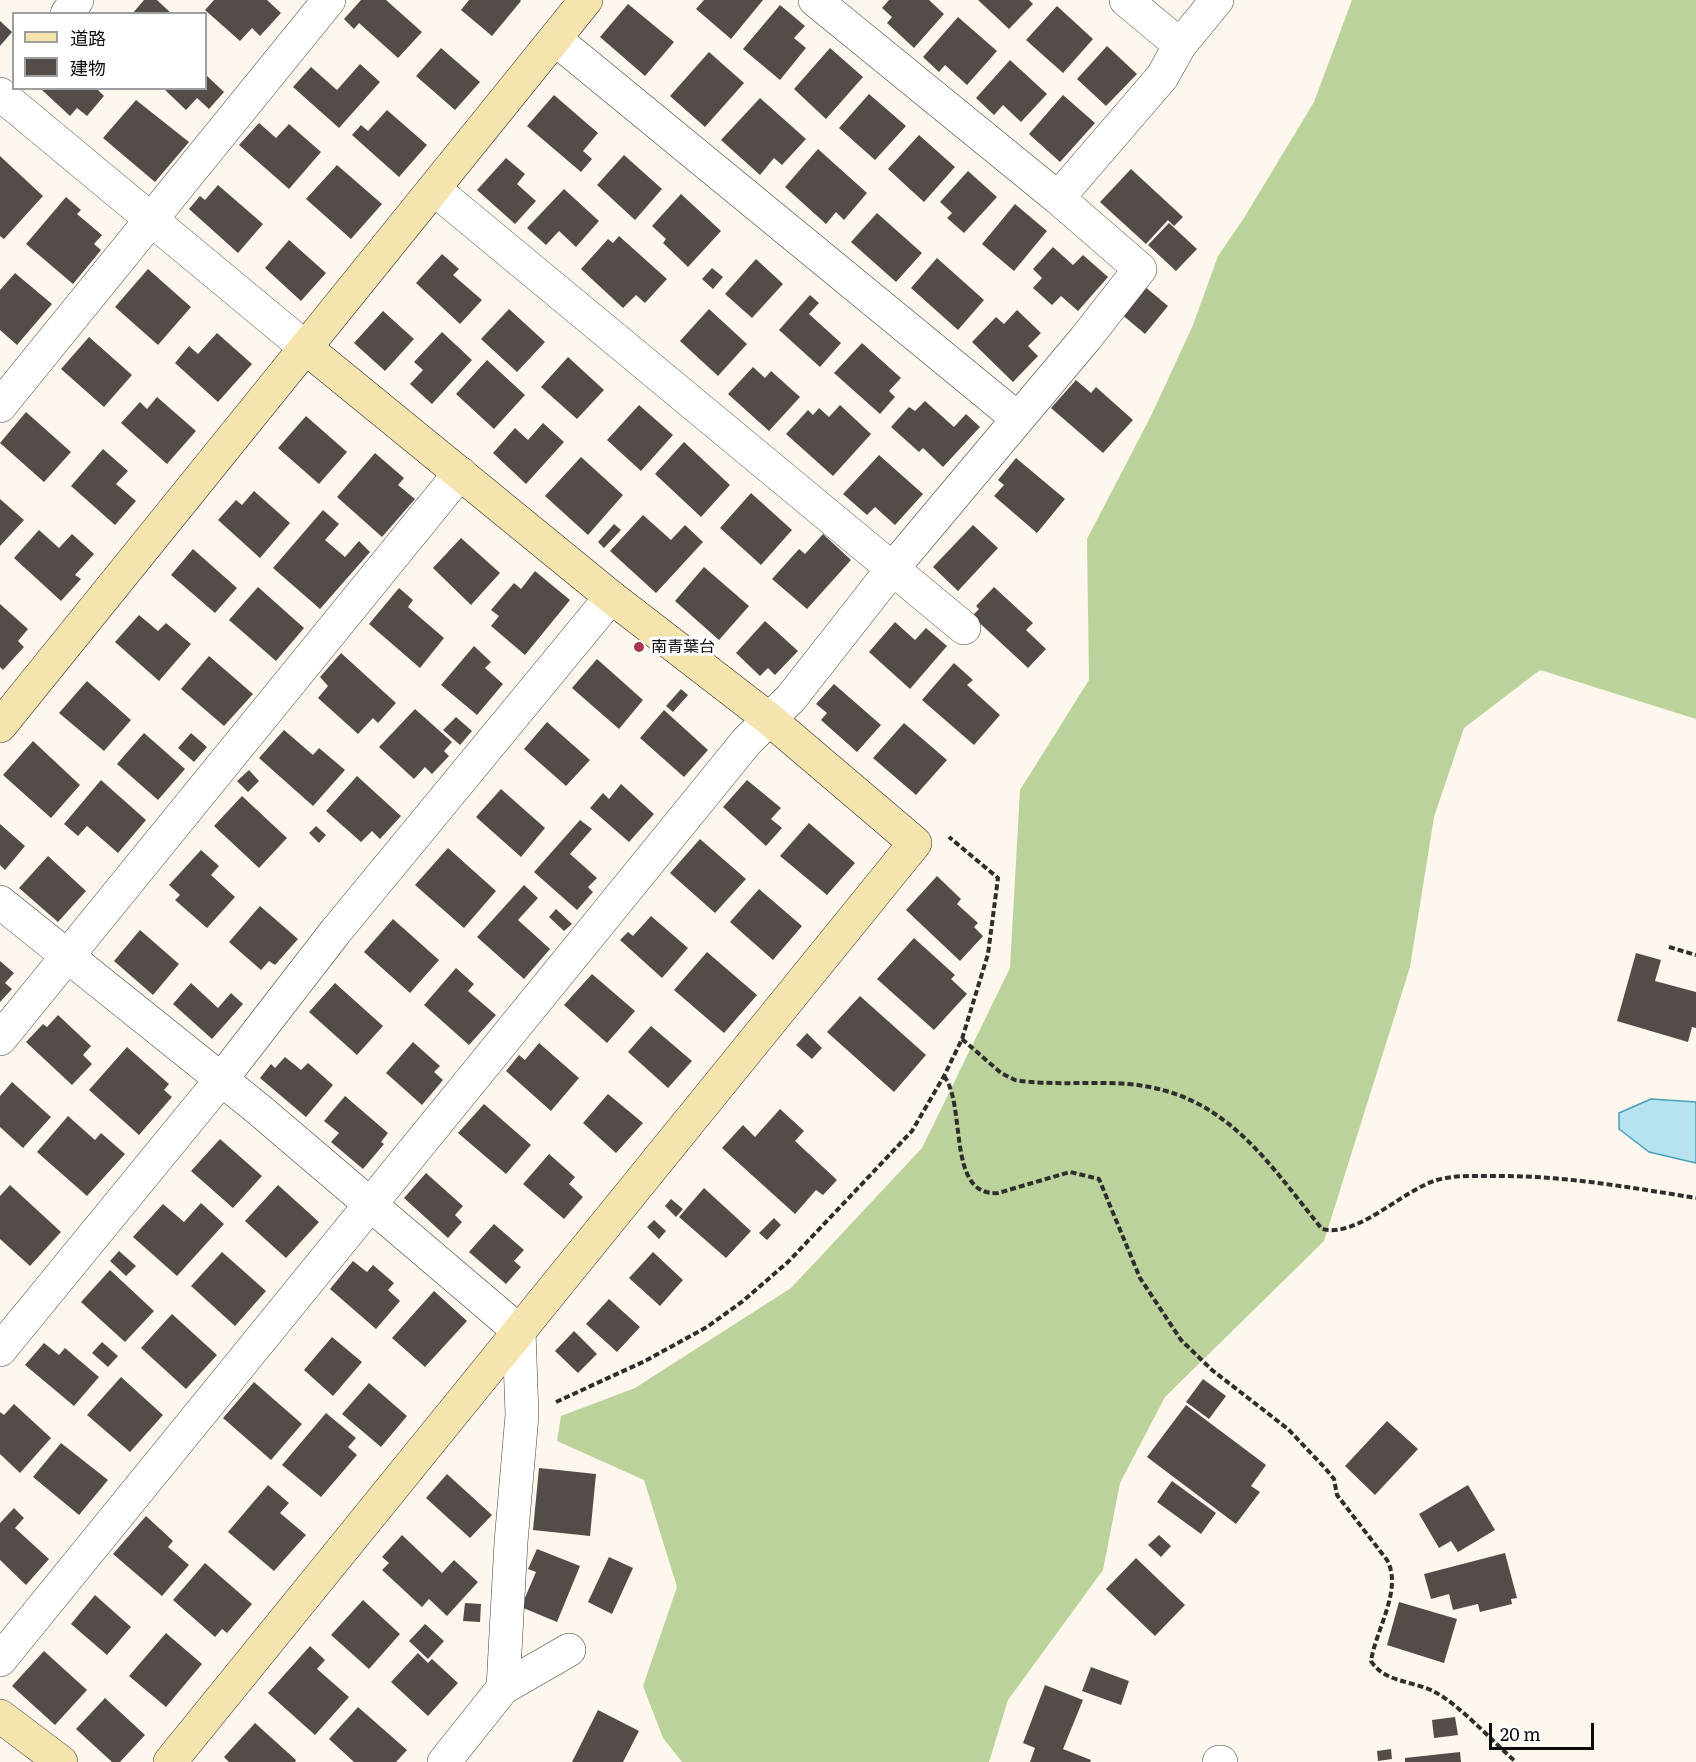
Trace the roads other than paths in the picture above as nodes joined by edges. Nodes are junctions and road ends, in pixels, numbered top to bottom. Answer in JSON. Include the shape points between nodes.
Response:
{"nodes":[{"id":1,"x":329,"y":0,"type":"edge"},
{"id":2,"x":586,"y":0,"type":"edge"},
{"id":3,"x":815,"y":0,"type":"edge"},
{"id":4,"x":1126,"y":0,"type":"edge"},
{"id":5,"x":1217,"y":0,"type":"edge"},
{"id":6,"x":555,"y":39,"type":"junction"},
{"id":7,"x":1180,"y":45,"type":"junction"},
{"id":8,"x":4,"y":91,"type":"edge"},
{"id":9,"x":434,"y":189,"type":"junction"},
{"id":10,"x":1058,"y":198,"type":"junction"},
{"id":11,"x":152,"y":219,"type":"junction"},
{"id":12,"x":306,"y":348,"type":"junction"},
{"id":13,"x":0,"y":406,"type":"edge"},
{"id":14,"x":1017,"y":418,"type":"junction"},
{"id":15,"x":460,"y":473,"type":"junction"},
{"id":16,"x":893,"y":568,"type":"junction"},
{"id":17,"x":611,"y":597,"type":"junction"},
{"id":18,"x":964,"y":628,"type":"dead end"},
{"id":19,"x":768,"y":718,"type":"junction"},
{"id":20,"x":0,"y":726,"type":"edge"},
{"id":21,"x":0,"y":902,"type":"edge"},
{"id":22,"x":67,"y":957,"type":"junction"},
{"id":23,"x":0,"y":1039,"type":"edge"},
{"id":24,"x":220,"y":1081,"type":"junction"},
{"id":25,"x":369,"y":1203,"type":"junction"},
{"id":26,"x":519,"y":1331,"type":"junction"},
{"id":27,"x":0,"y":1350,"type":"edge"},
{"id":28,"x":569,"y":1650,"type":"dead end"},
{"id":29,"x":0,"y":1659,"type":"edge"},
{"id":30,"x":504,"y":1688,"type":"junction"},
{"id":31,"x":0,"y":1716,"type":"edge"},
{"id":32,"x":61,"y":1762,"type":"edge"},
{"id":33,"x":170,"y":1762,"type":"edge"},
{"id":34,"x":444,"y":1762,"type":"edge"}],
"edges":[{"from":1,"to":11,"type":"street"},
{"from":2,"to":6,"type":"street"},
{"from":3,"to":10,"type":"street"},
{"from":4,"to":7,"type":"street"},
{"from":5,"to":7,"type":"street"},
{"from":6,"to":9,"type":"street"},
{"from":6,"to":14,"type":"street"},
{"from":7,"to":10,"type":"street","via":[[1162,77]]},
{"from":8,"to":11,"type":"street"},
{"from":9,"to":12,"type":"street"},
{"from":9,"to":16,"type":"street"},
{"from":10,"to":14,"type":"street","via":[[1140,269]]},
{"from":11,"to":12,"type":"street"},
{"from":11,"to":13,"type":"street"},
{"from":12,"to":15,"type":"street"},
{"from":12,"to":20,"type":"street"},
{"from":14,"to":16,"type":"street"},
{"from":15,"to":17,"type":"street"},
{"from":15,"to":22,"type":"street"},
{"from":16,"to":18,"type":"street"},
{"from":16,"to":19,"type":"street","via":[[791,698]]},
{"from":17,"to":19,"type":"street"},
{"from":17,"to":24,"type":"street","via":[[336,931]]},
{"from":19,"to":25,"type":"street"},
{"from":19,"to":26,"type":"street","via":[[915,843]]},
{"from":21,"to":22,"type":"street"},
{"from":22,"to":23,"type":"street"},
{"from":22,"to":24,"type":"street"},
{"from":24,"to":25,"type":"street"},
{"from":24,"to":27,"type":"street"},
{"from":25,"to":26,"type":"street"},
{"from":25,"to":29,"type":"street"},
{"from":26,"to":30,"type":"street","via":[[522,1415]]},
{"from":26,"to":33,"type":"street"},
{"from":28,"to":30,"type":"street"},
{"from":30,"to":34,"type":"street"},
{"from":31,"to":32,"type":"street"}]}
